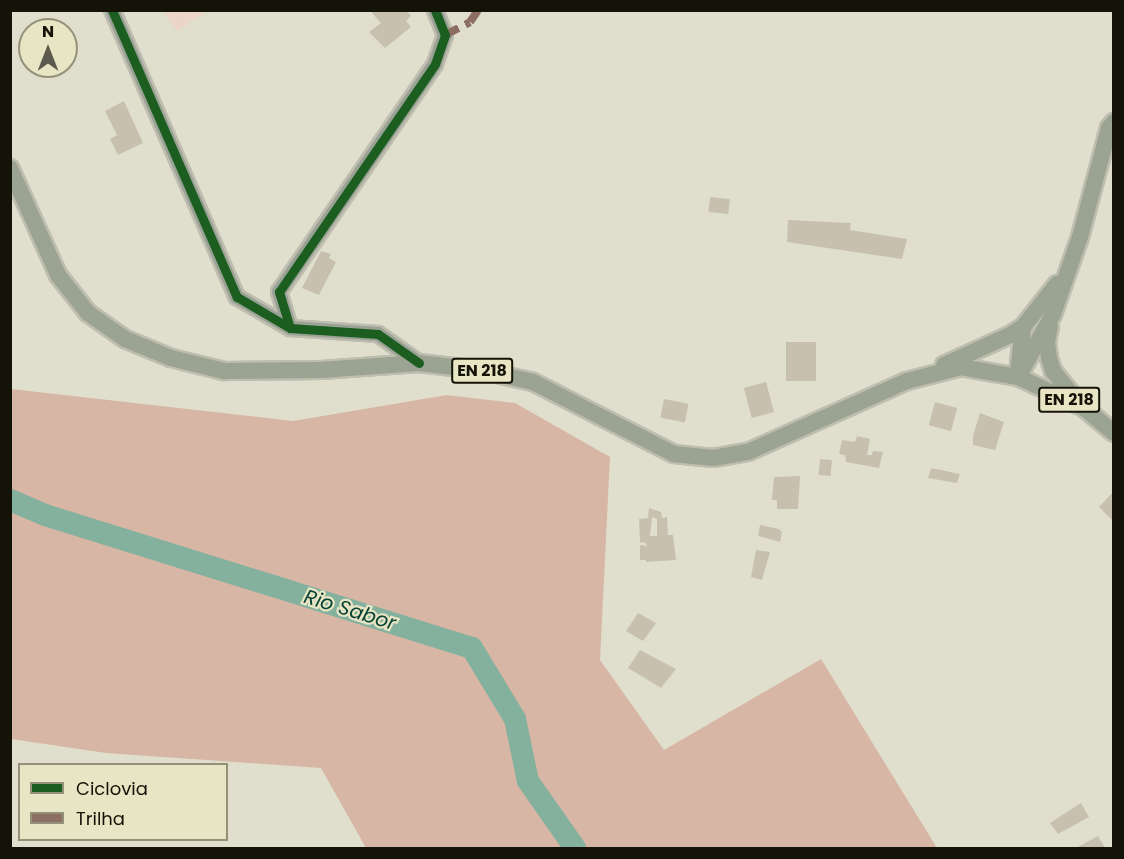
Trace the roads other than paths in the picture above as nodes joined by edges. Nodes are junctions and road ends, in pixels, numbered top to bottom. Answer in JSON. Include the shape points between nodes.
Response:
{"nodes":[{"id":1,"x":112,"y":10,"type":"edge"},
{"id":2,"x":435,"y":10,"type":"edge"},
{"id":3,"x":1113,"y":122,"type":"edge"},
{"id":4,"x":10,"y":168,"type":"edge"},
{"id":5,"x":1075,"y":252,"type":"junction"},
{"id":6,"x":1053,"y":315,"type":"junction"},
{"id":7,"x":1023,"y":327,"type":"junction"},
{"id":8,"x":290,"y":328,"type":"junction"},
{"id":9,"x":419,"y":363,"type":"junction"},
{"id":10,"x":1018,"y":377,"type":"junction"},
{"id":11,"x":907,"y":381,"type":"junction"},
{"id":12,"x":1083,"y":407,"type":"junction"},
{"id":13,"x":1113,"y":433,"type":"edge"}],
"edges":[{"from":1,"to":8,"type":"street","via":[[237,297]]},
{"from":2,"to":8,"type":"street","via":[[445,35],[435,64],[279,292]]},
{"from":3,"to":5,"type":"main road"},
{"from":4,"to":9,"type":"main road","number":"EN 218","via":[[58,275],[88,313],[125,339],[171,358],[224,371]]},
{"from":5,"to":6,"type":"main road"},
{"from":5,"to":7,"type":"main road","via":[[1049,297]]},
{"from":6,"to":10,"type":"main road"},
{"from":6,"to":12,"type":"main road","via":[[1047,342],[1049,358],[1065,389]]},
{"from":7,"to":10,"type":"main road"},
{"from":7,"to":11,"type":"main road"},
{"from":8,"to":9,"type":"street","via":[[378,334]]},
{"from":9,"to":11,"type":"main road","number":"EN 218","via":[[533,382],[674,454],[713,458],[748,452]]},
{"from":10,"to":11,"type":"main road","number":"EN 218","via":[[961,367]]},
{"from":10,"to":12,"type":"main road","number":"EN 218"},
{"from":12,"to":13,"type":"main road","number":"EN 218"}]}
